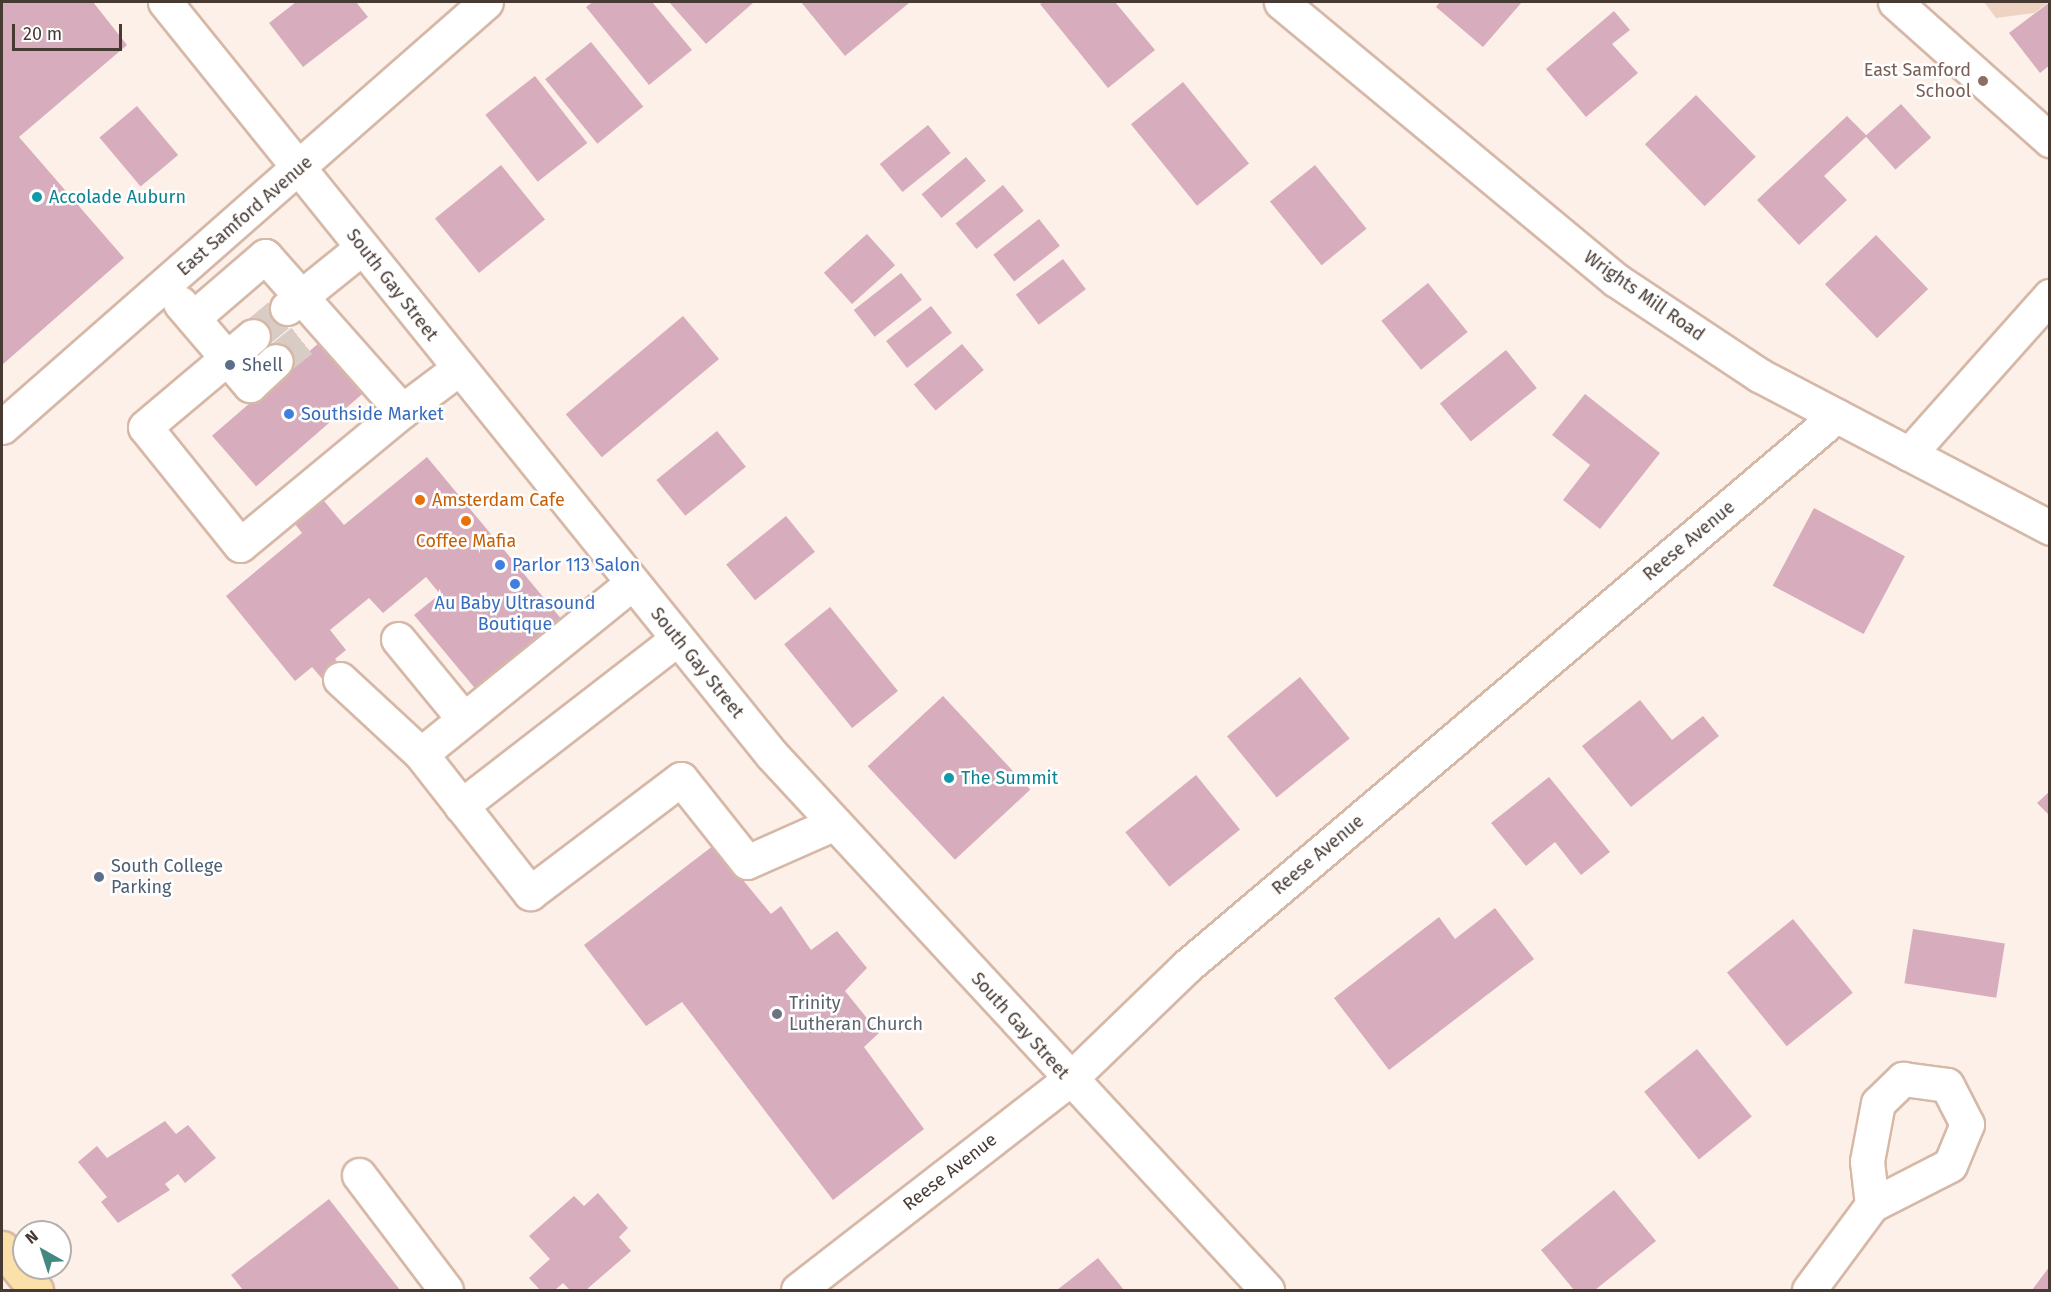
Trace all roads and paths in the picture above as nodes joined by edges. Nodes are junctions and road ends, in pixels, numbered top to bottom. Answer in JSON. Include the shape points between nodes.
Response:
{"nodes":[{"id":1,"x":165,"y":2,"type":"edge"},
{"id":2,"x":486,"y":2,"type":"edge"},
{"id":3,"x":1281,"y":2,"type":"edge"},
{"id":4,"x":1895,"y":2,"type":"edge"},
{"id":5,"x":2049,"y":141,"type":"edge"},
{"id":6,"x":299,"y":169,"type":"junction"},
{"id":7,"x":363,"y":247,"type":"junction"},
{"id":8,"x":165,"y":285,"type":"junction"},
{"id":9,"x":2049,"y":296,"type":"edge"},
{"id":10,"x":295,"y":302,"type":"junction"},
{"id":11,"x":194,"y":318,"type":"junction"},
{"id":12,"x":253,"y":336,"type":"tunnel mouth"},
{"id":13,"x":227,"y":357,"type":"junction"},
{"id":14,"x":276,"y":361,"type":"tunnel mouth"},
{"id":15,"x":458,"y":369,"type":"junction"},
{"id":16,"x":402,"y":411,"type":"junction"},
{"id":17,"x":1836,"y":416,"type":"junction"},
{"id":18,"x":2,"y":427,"type":"edge"},
{"id":19,"x":1908,"y":454,"type":"junction"},
{"id":20,"x":2049,"y":528,"type":"edge"},
{"id":21,"x":632,"y":583,"type":"junction"},
{"id":22,"x":398,"y":639,"type":"dead end"},
{"id":23,"x":677,"y":639,"type":"junction"},
{"id":24,"x":340,"y":679,"type":"dead end"},
{"id":25,"x":462,"y":717,"type":"junction"},
{"id":26,"x":421,"y":754,"type":"junction"},
{"id":27,"x":461,"y":806,"type":"junction"},
{"id":28,"x":835,"y":824,"type":"junction"},
{"id":29,"x":1069,"y":1080,"type":"junction"},
{"id":30,"x":358,"y":1175,"type":"dead end"},
{"id":31,"x":1872,"y":1205,"type":"dead end"},
{"id":32,"x":2,"y":1248,"type":"edge"},
{"id":33,"x":36,"y":1290,"type":"edge"},
{"id":34,"x":446,"y":1290,"type":"edge"},
{"id":35,"x":798,"y":1290,"type":"edge"},
{"id":36,"x":1267,"y":1290,"type":"edge"},
{"id":37,"x":1809,"y":1290,"type":"edge"}],
"edges":[{"from":1,"to":6,"type":"street","name":"South Gay Street"},
{"from":2,"to":6,"type":"street","name":"East Samford Avenue"},
{"from":3,"to":17,"type":"street","name":"Wrights Mill Road","via":[[1616,280],[1759,375]]},
{"from":4,"to":5,"type":"street"},
{"from":6,"to":7,"type":"street","name":"South Gay Street"},
{"from":6,"to":8,"type":"street","name":"East Samford Avenue"},
{"from":7,"to":10,"type":"street"},
{"from":7,"to":15,"type":"street","name":"South Gay Street"},
{"from":8,"to":11,"type":"street"},
{"from":8,"to":18,"type":"street","name":"East Samford Avenue"},
{"from":9,"to":19,"type":"street"},
{"from":10,"to":11,"type":"street","via":[[265,256]]},
{"from":10,"to":16,"type":"street"},
{"from":11,"to":13,"type":"street"},
{"from":12,"to":13,"type":"street"},
{"from":13,"to":14,"type":"street","via":[[250,385]]},
{"from":13,"to":16,"type":"street","via":[[146,427],[240,545]]},
{"from":15,"to":16,"type":"street"},
{"from":15,"to":21,"type":"street","name":"South Gay Street"},
{"from":17,"to":19,"type":"street","name":"Wrights Mill Road"},
{"from":17,"to":29,"type":"street","name":"Reese Avenue","via":[[1187,966]]},
{"from":19,"to":20,"type":"street","name":"Wrights Mill Road"},
{"from":21,"to":23,"type":"street","name":"South Gay Street"},
{"from":21,"to":25,"type":"street"},
{"from":22,"to":25,"type":"street"},
{"from":23,"to":27,"type":"street"},
{"from":23,"to":28,"type":"street","name":"South Gay Street"},
{"from":24,"to":26,"type":"street"},
{"from":25,"to":26,"type":"street"},
{"from":26,"to":27,"type":"street"},
{"from":27,"to":28,"type":"street","via":[[530,893],[681,779],[747,861]]},
{"from":28,"to":29,"type":"street","name":"South Gay Street"},
{"from":29,"to":35,"type":"street","name":"Reese Avenue"},
{"from":29,"to":36,"type":"street","name":"South Gay Street"},
{"from":30,"to":34,"type":"street"},
{"from":31,"to":37,"type":"street"},
{"from":32,"to":33,"type":"main road"}]}
